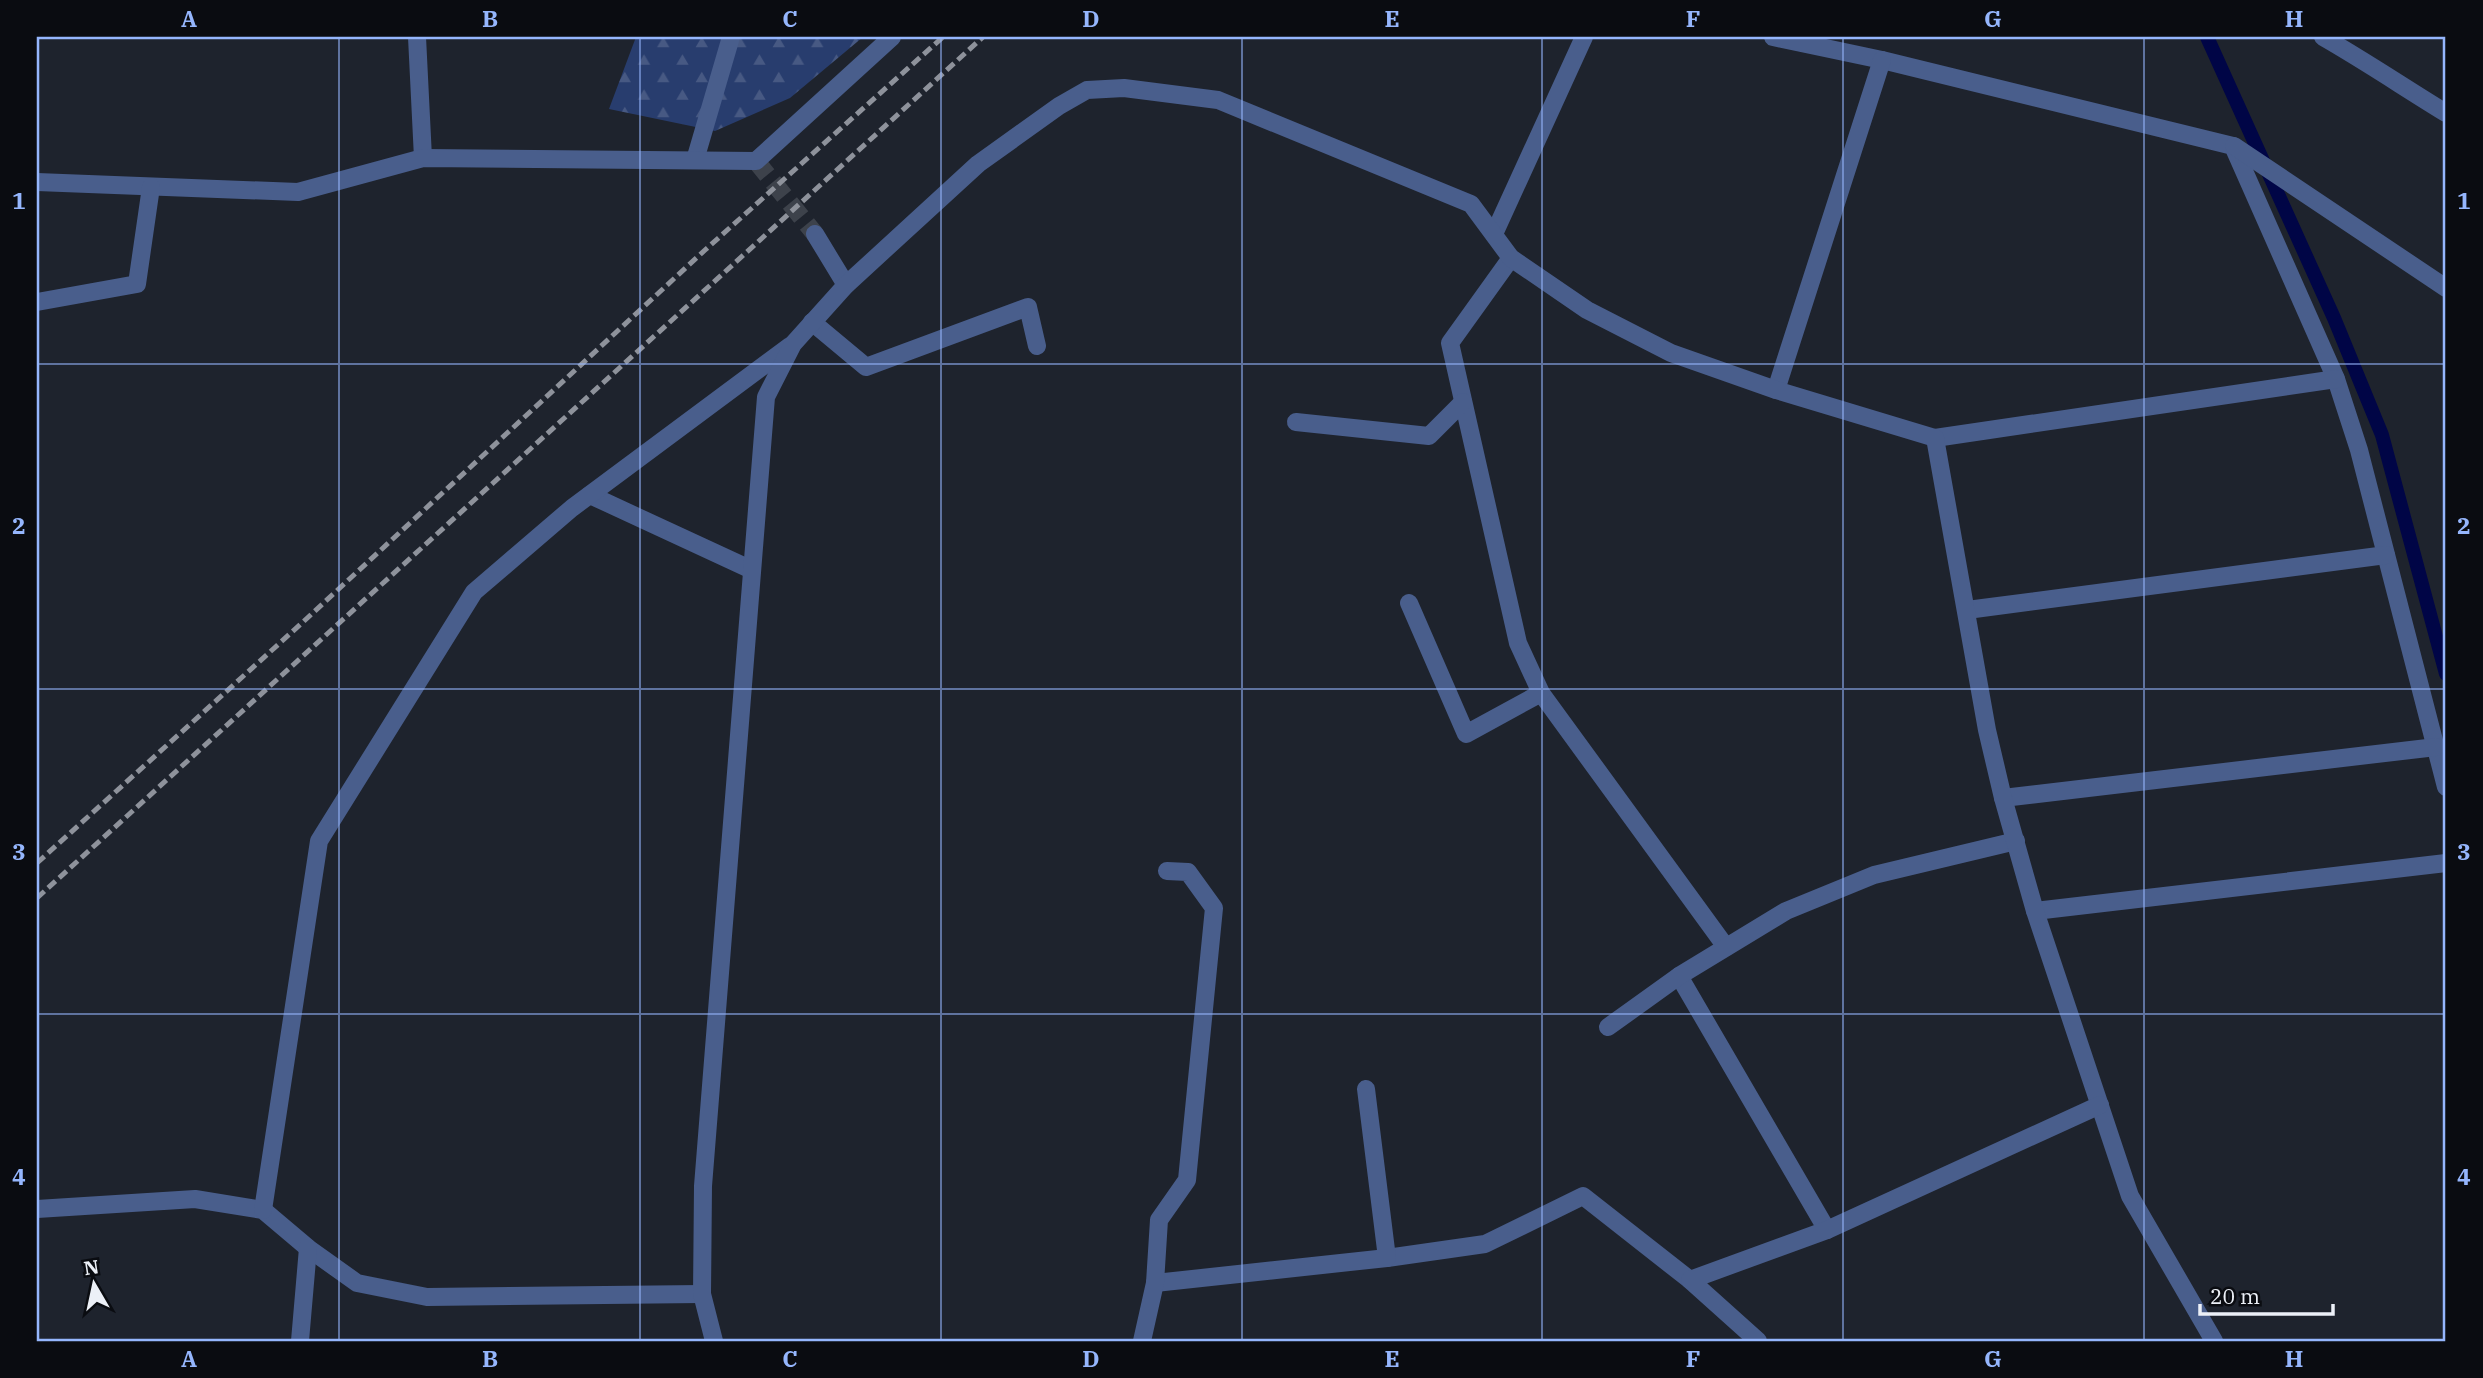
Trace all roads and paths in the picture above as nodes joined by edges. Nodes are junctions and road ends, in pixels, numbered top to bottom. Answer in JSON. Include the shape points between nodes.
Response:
{"nodes":[{"id":1,"x":417,"y":37,"type":"edge"},
{"id":2,"x":731,"y":37,"type":"edge"},
{"id":3,"x":892,"y":37,"type":"edge"},
{"id":4,"x":1584,"y":37,"type":"edge"},
{"id":5,"x":1773,"y":37,"type":"edge"},
{"id":6,"x":2323,"y":37,"type":"edge"},
{"id":7,"x":1882,"y":60,"type":"junction"},
{"id":8,"x":2446,"y":113,"type":"edge"},
{"id":9,"x":2233,"y":146,"type":"junction"},
{"id":10,"x":424,"y":158,"type":"junction"},
{"id":11,"x":695,"y":160,"type":"junction"},
{"id":12,"x":37,"y":182,"type":"edge"},
{"id":13,"x":151,"y":187,"type":"junction"},
{"id":14,"x":815,"y":234,"type":"tunnel mouth"},
{"id":15,"x":1494,"y":234,"type":"junction"},
{"id":16,"x":1511,"y":258,"type":"junction"},
{"id":17,"x":846,"y":285,"type":"junction"},
{"id":18,"x":2446,"y":288,"type":"edge"},
{"id":19,"x":37,"y":302,"type":"edge"},
{"id":20,"x":813,"y":322,"type":"junction"},
{"id":21,"x":793,"y":344,"type":"junction"},
{"id":22,"x":1037,"y":346,"type":"dead end"},
{"id":23,"x":2336,"y":379,"type":"junction"},
{"id":24,"x":1776,"y":390,"type":"junction"},
{"id":25,"x":1464,"y":402,"type":"junction"},
{"id":26,"x":1296,"y":422,"type":"dead end"},
{"id":27,"x":1935,"y":438,"type":"junction"},
{"id":28,"x":590,"y":495,"type":"junction"},
{"id":29,"x":2386,"y":555,"type":"junction"},
{"id":30,"x":752,"y":570,"type":"junction"},
{"id":31,"x":1409,"y":603,"type":"dead end"},
{"id":32,"x":1967,"y":610,"type":"junction"},
{"id":33,"x":1541,"y":693,"type":"junction"},
{"id":34,"x":2436,"y":747,"type":"junction"},
{"id":35,"x":2446,"y":787,"type":"edge"},
{"id":36,"x":2003,"y":798,"type":"junction"},
{"id":37,"x":2016,"y":841,"type":"junction"},
{"id":38,"x":2446,"y":863,"type":"edge"},
{"id":39,"x":1167,"y":871,"type":"dead end"},
{"id":40,"x":2035,"y":911,"type":"junction"},
{"id":41,"x":1726,"y":947,"type":"junction"},
{"id":42,"x":1679,"y":976,"type":"junction"},
{"id":43,"x":1608,"y":1027,"type":"dead end"},
{"id":44,"x":1366,"y":1089,"type":"dead end"},
{"id":45,"x":2100,"y":1105,"type":"junction"},
{"id":46,"x":37,"y":1209,"type":"edge"},
{"id":47,"x":263,"y":1210,"type":"junction"},
{"id":48,"x":1827,"y":1230,"type":"junction"},
{"id":49,"x":308,"y":1248,"type":"junction"},
{"id":50,"x":1388,"y":1258,"type":"junction"},
{"id":51,"x":1690,"y":1280,"type":"junction"},
{"id":52,"x":1155,"y":1283,"type":"junction"},
{"id":53,"x":702,"y":1294,"type":"junction"},
{"id":54,"x":300,"y":1341,"type":"edge"},
{"id":55,"x":714,"y":1341,"type":"edge"},
{"id":56,"x":1142,"y":1341,"type":"edge"},
{"id":57,"x":1758,"y":1341,"type":"edge"},
{"id":58,"x":2214,"y":1341,"type":"edge"}],
"edges":[{"from":1,"to":10,"type":"street"},
{"from":2,"to":11,"type":"street"},
{"from":3,"to":11,"type":"street","via":[[756,161]]},
{"from":4,"to":15,"type":"street"},
{"from":5,"to":7,"type":"street"},
{"from":6,"to":8,"type":"street"},
{"from":7,"to":9,"type":"street"},
{"from":7,"to":24,"type":"street"},
{"from":9,"to":18,"type":"street"},
{"from":9,"to":23,"type":"street"},
{"from":10,"to":11,"type":"street"},
{"from":10,"to":13,"type":"street","via":[[298,192]]},
{"from":12,"to":13,"type":"street"},
{"from":13,"to":19,"type":"street","via":[[138,284]]},
{"from":14,"to":17,"type":"street"},
{"from":15,"to":16,"type":"street"},
{"from":15,"to":17,"type":"street","via":[[1471,204],[1217,100],[1124,88],[1087,90],[978,164]]},
{"from":16,"to":24,"type":"street","via":[[1587,310],[1671,353]]},
{"from":16,"to":25,"type":"street","via":[[1450,343]]},
{"from":17,"to":20,"type":"street"},
{"from":20,"to":21,"type":"street"},
{"from":20,"to":22,"type":"street","via":[[866,367],[1028,307]]},
{"from":21,"to":28,"type":"street"},
{"from":21,"to":30,"type":"street","via":[[766,397]]},
{"from":23,"to":27,"type":"street"},
{"from":23,"to":29,"type":"street"},
{"from":24,"to":27,"type":"street"},
{"from":25,"to":26,"type":"street","via":[[1429,436]]},
{"from":25,"to":33,"type":"street","via":[[1518,643]]},
{"from":27,"to":32,"type":"street"},
{"from":28,"to":30,"type":"street"},
{"from":28,"to":47,"type":"street","via":[[474,592],[319,841]]},
{"from":29,"to":32,"type":"street"},
{"from":29,"to":34,"type":"street"},
{"from":30,"to":53,"type":"street","via":[[703,1186]]},
{"from":31,"to":33,"type":"street","via":[[1466,734]]},
{"from":32,"to":36,"type":"street"},
{"from":33,"to":41,"type":"street"},
{"from":34,"to":35,"type":"street"},
{"from":34,"to":36,"type":"street"},
{"from":36,"to":37,"type":"street"},
{"from":37,"to":40,"type":"street"},
{"from":37,"to":41,"type":"street","via":[[1874,875],[1786,911]]},
{"from":38,"to":40,"type":"street"},
{"from":39,"to":52,"type":"street","via":[[1188,872],[1214,908],[1188,1180],[1159,1220]]},
{"from":40,"to":45,"type":"street"},
{"from":41,"to":42,"type":"street"},
{"from":42,"to":43,"type":"street"},
{"from":42,"to":48,"type":"street"},
{"from":44,"to":50,"type":"street"},
{"from":45,"to":48,"type":"street"},
{"from":45,"to":58,"type":"street","via":[[2130,1196]]},
{"from":46,"to":47,"type":"street","via":[[195,1199]]},
{"from":47,"to":49,"type":"street"},
{"from":48,"to":51,"type":"street"},
{"from":49,"to":53,"type":"street","via":[[357,1283],[427,1297]]},
{"from":49,"to":54,"type":"street"},
{"from":50,"to":51,"type":"street","via":[[1485,1244],[1583,1196]]},
{"from":50,"to":52,"type":"street"},
{"from":51,"to":57,"type":"street"},
{"from":52,"to":56,"type":"street"},
{"from":53,"to":55,"type":"street"}]}
